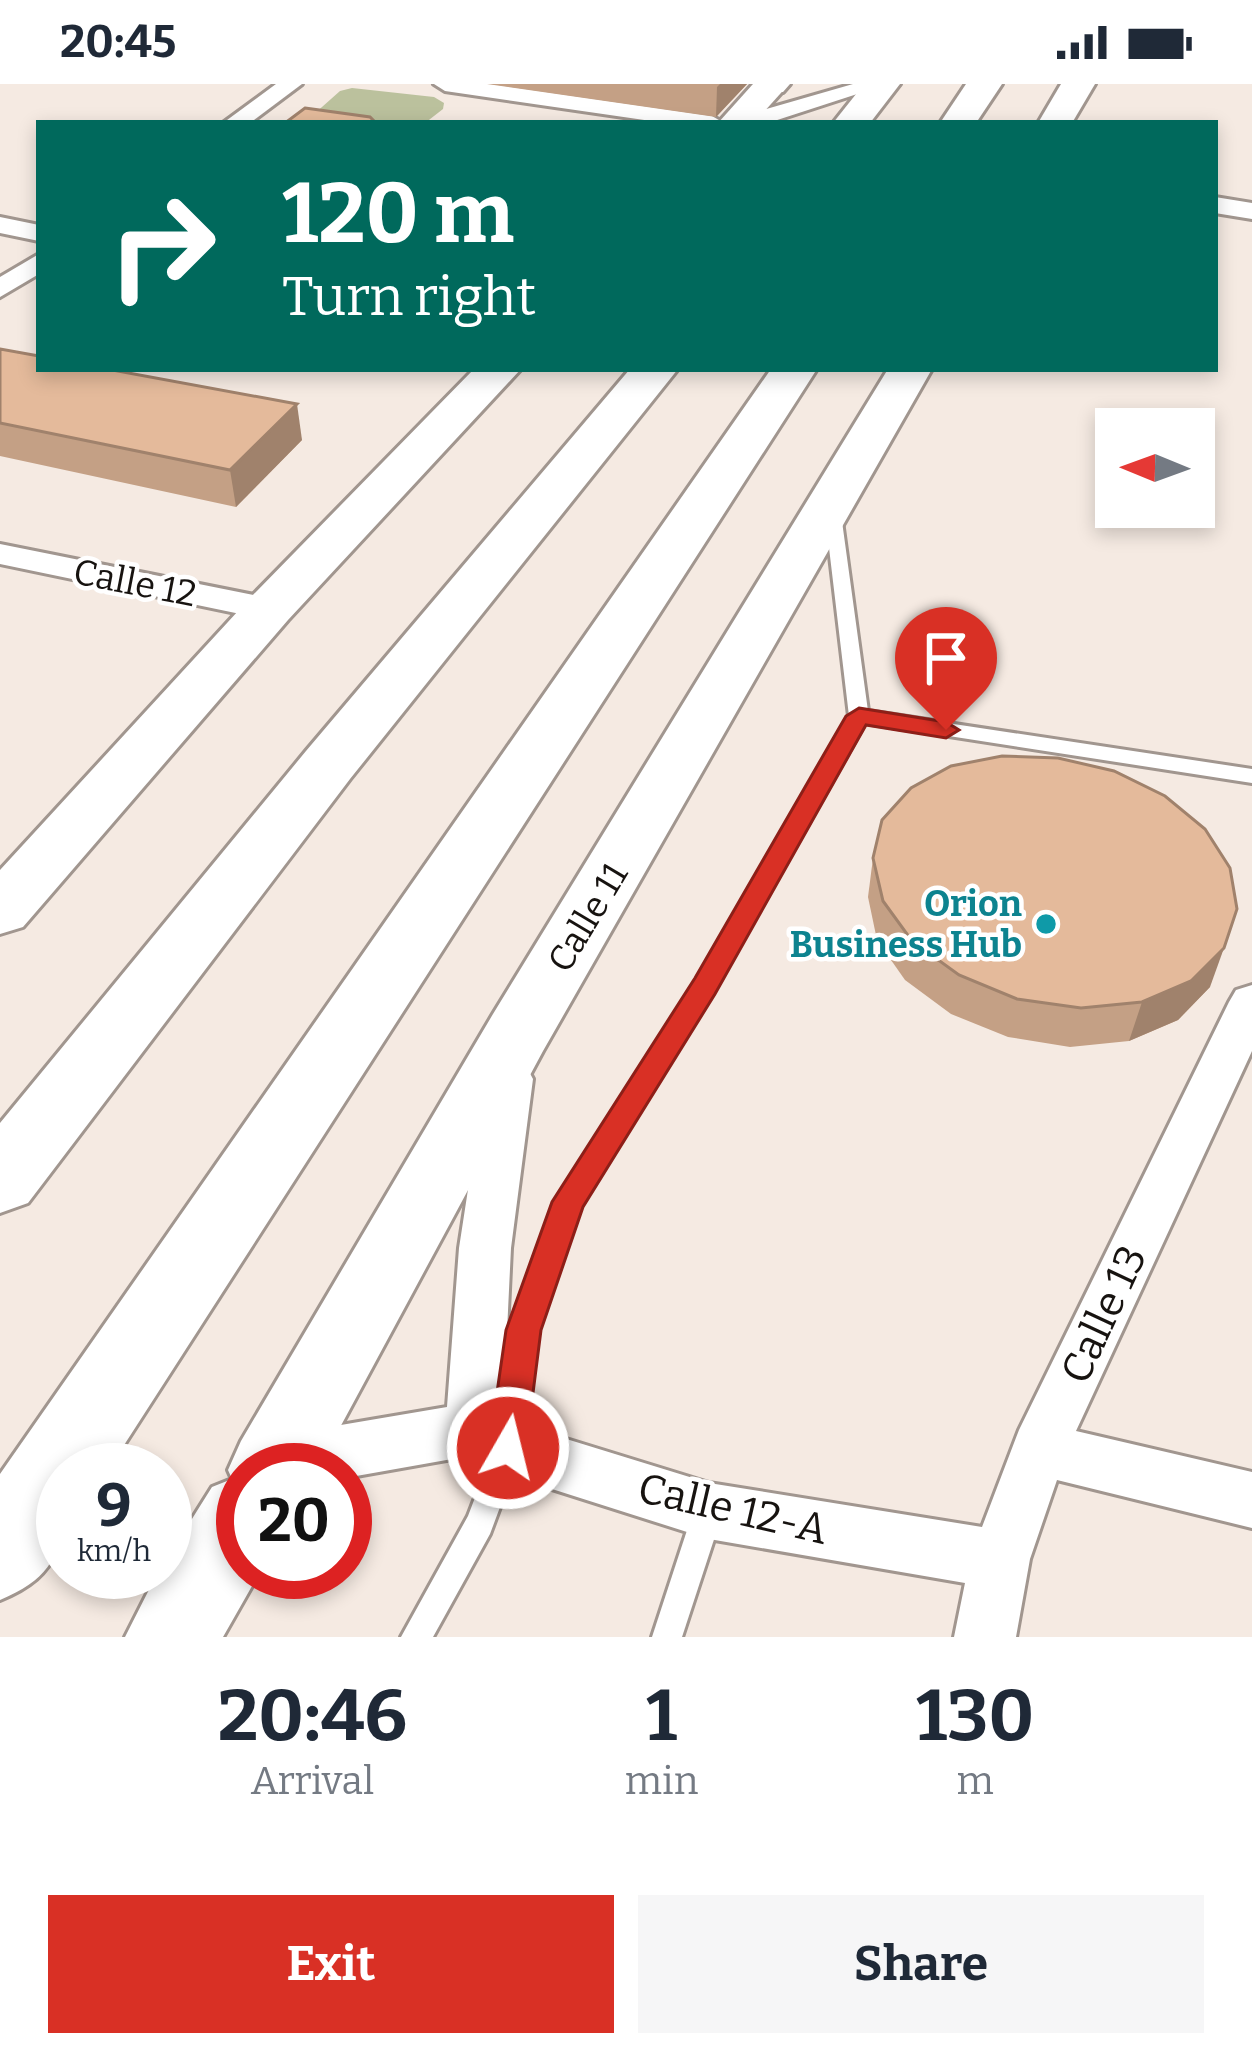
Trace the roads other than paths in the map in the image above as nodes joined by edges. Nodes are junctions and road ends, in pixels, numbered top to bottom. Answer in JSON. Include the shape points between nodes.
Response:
{"nodes":[{"id":1,"x":291,"y":84,"type":"edge"},
{"id":2,"x":445,"y":84,"type":"edge"},
{"id":3,"x":772,"y":84,"type":"edge"},
{"id":4,"x":880,"y":84,"type":"edge"},
{"id":5,"x":985,"y":84,"type":"edge"},
{"id":6,"x":1078,"y":84,"type":"edge"},
{"id":7,"x":240,"y":120,"type":"edge"},
{"id":8,"x":691,"y":120,"type":"edge"},
{"id":9,"x":742,"y":120,"type":"edge"},
{"id":10,"x":750,"y":120,"type":"edge"},
{"id":11,"x":853,"y":120,"type":"edge"},
{"id":12,"x":960,"y":120,"type":"edge"},
{"id":13,"x":1057,"y":120,"type":"edge"},
{"id":14,"x":1218,"y":205,"type":"edge"},
{"id":15,"x":1252,"y":211,"type":"edge"},
{"id":16,"x":0,"y":225,"type":"edge"},
{"id":17,"x":36,"y":232,"type":"edge"},
{"id":18,"x":36,"y":264,"type":"edge"},
{"id":19,"x":0,"y":289,"type":"edge"},
{"id":20,"x":496,"y":372,"type":"edge"},
{"id":21,"x":653,"y":372,"type":"edge"},
{"id":22,"x":792,"y":372,"type":"edge"},
{"id":23,"x":908,"y":372,"type":"edge"},
{"id":24,"x":831,"y":503,"type":"junction"},
{"id":25,"x":0,"y":554,"type":"edge"},
{"id":26,"x":269,"y":609,"type":"junction"},
{"id":27,"x":859,"y":716,"type":"junction"},
{"id":28,"x":1252,"y":776,"type":"edge"},
{"id":29,"x":0,"y":910,"type":"edge"},
{"id":30,"x":1252,"y":1002,"type":"edge"},
{"id":31,"x":518,"y":1033,"type":"junction"},
{"id":32,"x":0,"y":1180,"type":"edge"},
{"id":33,"x":491,"y":1439,"type":"junction"},
{"id":34,"x":286,"y":1443,"type":"edge"},
{"id":35,"x":1039,"y":1449,"type":"junction"},
{"id":36,"x":372,"y":1462,"type":"edge"},
{"id":37,"x":1252,"y":1500,"type":"edge"},
{"id":38,"x":709,"y":1511,"type":"junction"},
{"id":39,"x":0,"y":1554,"type":"edge"},
{"id":40,"x":1000,"y":1559,"type":"junction"},
{"id":41,"x":216,"y":1562,"type":"edge"},
{"id":42,"x":171,"y":1637,"type":"edge"},
{"id":43,"x":416,"y":1637,"type":"edge"},
{"id":44,"x":667,"y":1637,"type":"edge"},
{"id":45,"x":985,"y":1637,"type":"edge"}],
"edges":[{"from":1,"to":7,"type":"street"},
{"from":2,"to":8,"type":"street"},
{"from":3,"to":9,"type":"main road"},
{"from":4,"to":10,"type":"street"},
{"from":4,"to":11,"type":"highway"},
{"from":5,"to":12,"type":"highway"},
{"from":6,"to":13,"type":"main road"},
{"from":14,"to":15,"type":"street"},
{"from":16,"to":17,"type":"street"},
{"from":18,"to":19,"type":"street"},
{"from":20,"to":26,"type":"main road"},
{"from":21,"to":32,"type":"highway"},
{"from":22,"to":39,"type":"highway"},
{"from":23,"to":24,"type":"main road","name":"Calle 11"},
{"from":24,"to":27,"type":"lane"},
{"from":24,"to":31,"type":"main road","name":"Calle 11"},
{"from":25,"to":26,"type":"street","name":"Calle 12"},
{"from":26,"to":29,"type":"main road"},
{"from":27,"to":28,"type":"lane"},
{"from":27,"to":33,"type":"lane","via":[[705,986],[568,1202]]},
{"from":30,"to":35,"type":"street","name":"Calle 13"},
{"from":31,"to":33,"type":"street","via":[[488,1226]]},
{"from":31,"to":34,"type":"main road","name":"Calle 11"},
{"from":33,"to":36,"type":"street","name":"Calle 12-A"},
{"from":33,"to":38,"type":"street","name":"Calle 12-A"},
{"from":33,"to":43,"type":"lane","via":[[480,1524]]},
{"from":35,"to":37,"type":"street"},
{"from":35,"to":40,"type":"street","name":"Calle 13"},
{"from":38,"to":40,"type":"street","name":"Calle 12-A"},
{"from":38,"to":44,"type":"lane"},
{"from":40,"to":45,"type":"street","name":"Calle 13"},
{"from":41,"to":42,"type":"main road","name":"Calle 11"}]}
